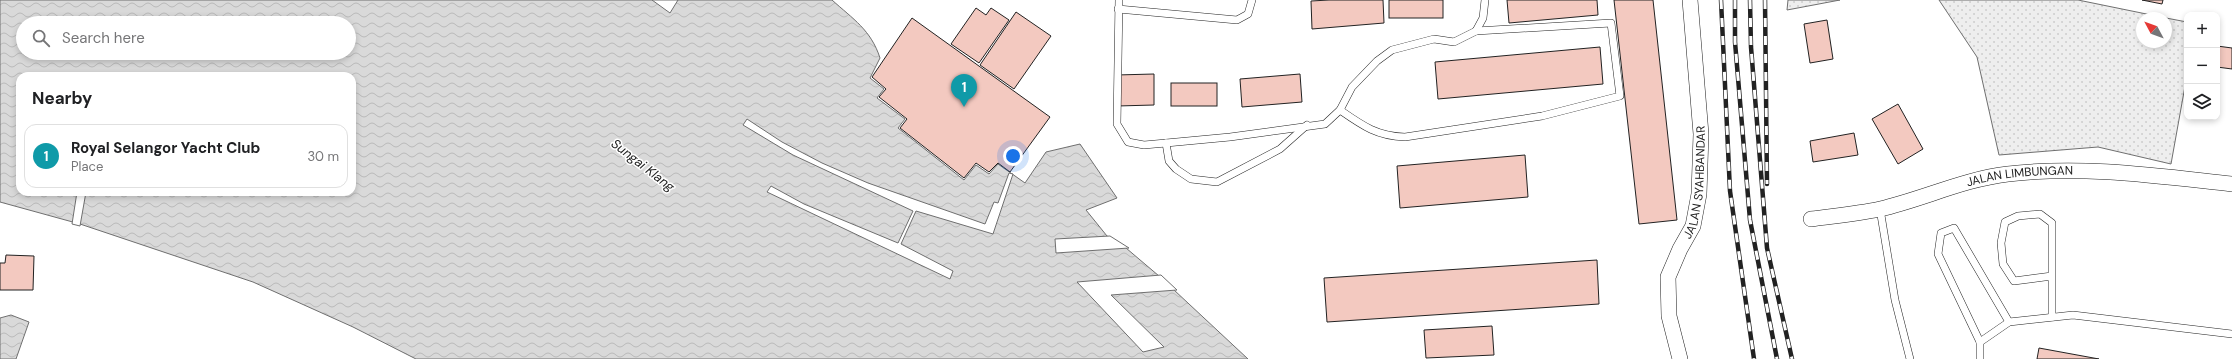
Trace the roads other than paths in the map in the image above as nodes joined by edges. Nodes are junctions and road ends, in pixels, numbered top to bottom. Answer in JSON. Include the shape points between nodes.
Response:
{"nodes":[{"id":1,"x":1119,"y":0,"type":"edge"},
{"id":2,"x":1252,"y":0,"type":"edge"},
{"id":3,"x":1485,"y":0,"type":"edge"},
{"id":4,"x":1690,"y":0,"type":"edge"},
{"id":5,"x":1118,"y":9,"type":"junction"},
{"id":6,"x":1476,"y":31,"type":"junction"},
{"id":7,"x":1340,"y":110,"type":"junction"},
{"id":8,"x":1307,"y":125,"type":"junction"},
{"id":9,"x":1166,"y":144,"type":"junction"},
{"id":10,"x":2232,"y":184,"type":"edge"},
{"id":11,"x":1880,"y":209,"type":"junction"},
{"id":12,"x":1811,"y":219,"type":"dead end"},
{"id":13,"x":2052,"y":276,"type":"junction"},
{"id":14,"x":2052,"y":317,"type":"junction"},
{"id":15,"x":2009,"y":322,"type":"junction"},
{"id":16,"x":2232,"y":334,"type":"edge"},
{"id":17,"x":1980,"y":342,"type":"junction"},
{"id":18,"x":1680,"y":359,"type":"edge"},
{"id":19,"x":1910,"y":359,"type":"edge"},
{"id":20,"x":1980,"y":359,"type":"edge"}],
"edges":[{"from":1,"to":5,"type":"lane"},
{"from":2,"to":5,"type":"lane","via":[[1248,14],[1237,20]]},
{"from":3,"to":6,"type":"lane","via":[[1483,18]]},
{"from":4,"to":18,"type":"street","name":"JALAN SYAHBANDAR","via":[[1701,134],[1699,194],[1693,226],[1668,277],[1669,316]]},
{"from":5,"to":9,"type":"lane","via":[[1117,124],[1128,142],[1144,145]]},
{"from":6,"to":7,"type":"lane","via":[[1454,42],[1434,39],[1392,50],[1352,86]]},
{"from":6,"to":7,"type":"lane","via":[[1611,23],[1620,96],[1542,116],[1405,137],[1387,137]]},
{"from":7,"to":8,"type":"lane","via":[[1325,124]]},
{"from":8,"to":9,"type":"lane"},
{"from":8,"to":9,"type":"lane","via":[[1280,148],[1217,182],[1191,179],[1176,169],[1169,161]]},
{"from":10,"to":11,"type":"street","name":"JALAN LIMBUNGAN","via":[[2116,172],[2007,174],[1940,190]]},
{"from":11,"to":12,"type":"street","name":"JALAN LIMBUNGAN"},
{"from":11,"to":19,"type":"lane","via":[[1895,300]]},
{"from":13,"to":13,"type":"lane","via":[[2052,223],[2040,214],[2018,216],[2005,222],[2003,264],[2014,281]]},
{"from":13,"to":14,"type":"lane"},
{"from":14,"to":15,"type":"lane"},
{"from":14,"to":16,"type":"lane","via":[[2073,315]]},
{"from":15,"to":17,"type":"lane"},
{"from":15,"to":17,"type":"lane","via":[[1954,228],[1941,233],[1938,254]]},
{"from":17,"to":20,"type":"lane"}]}
